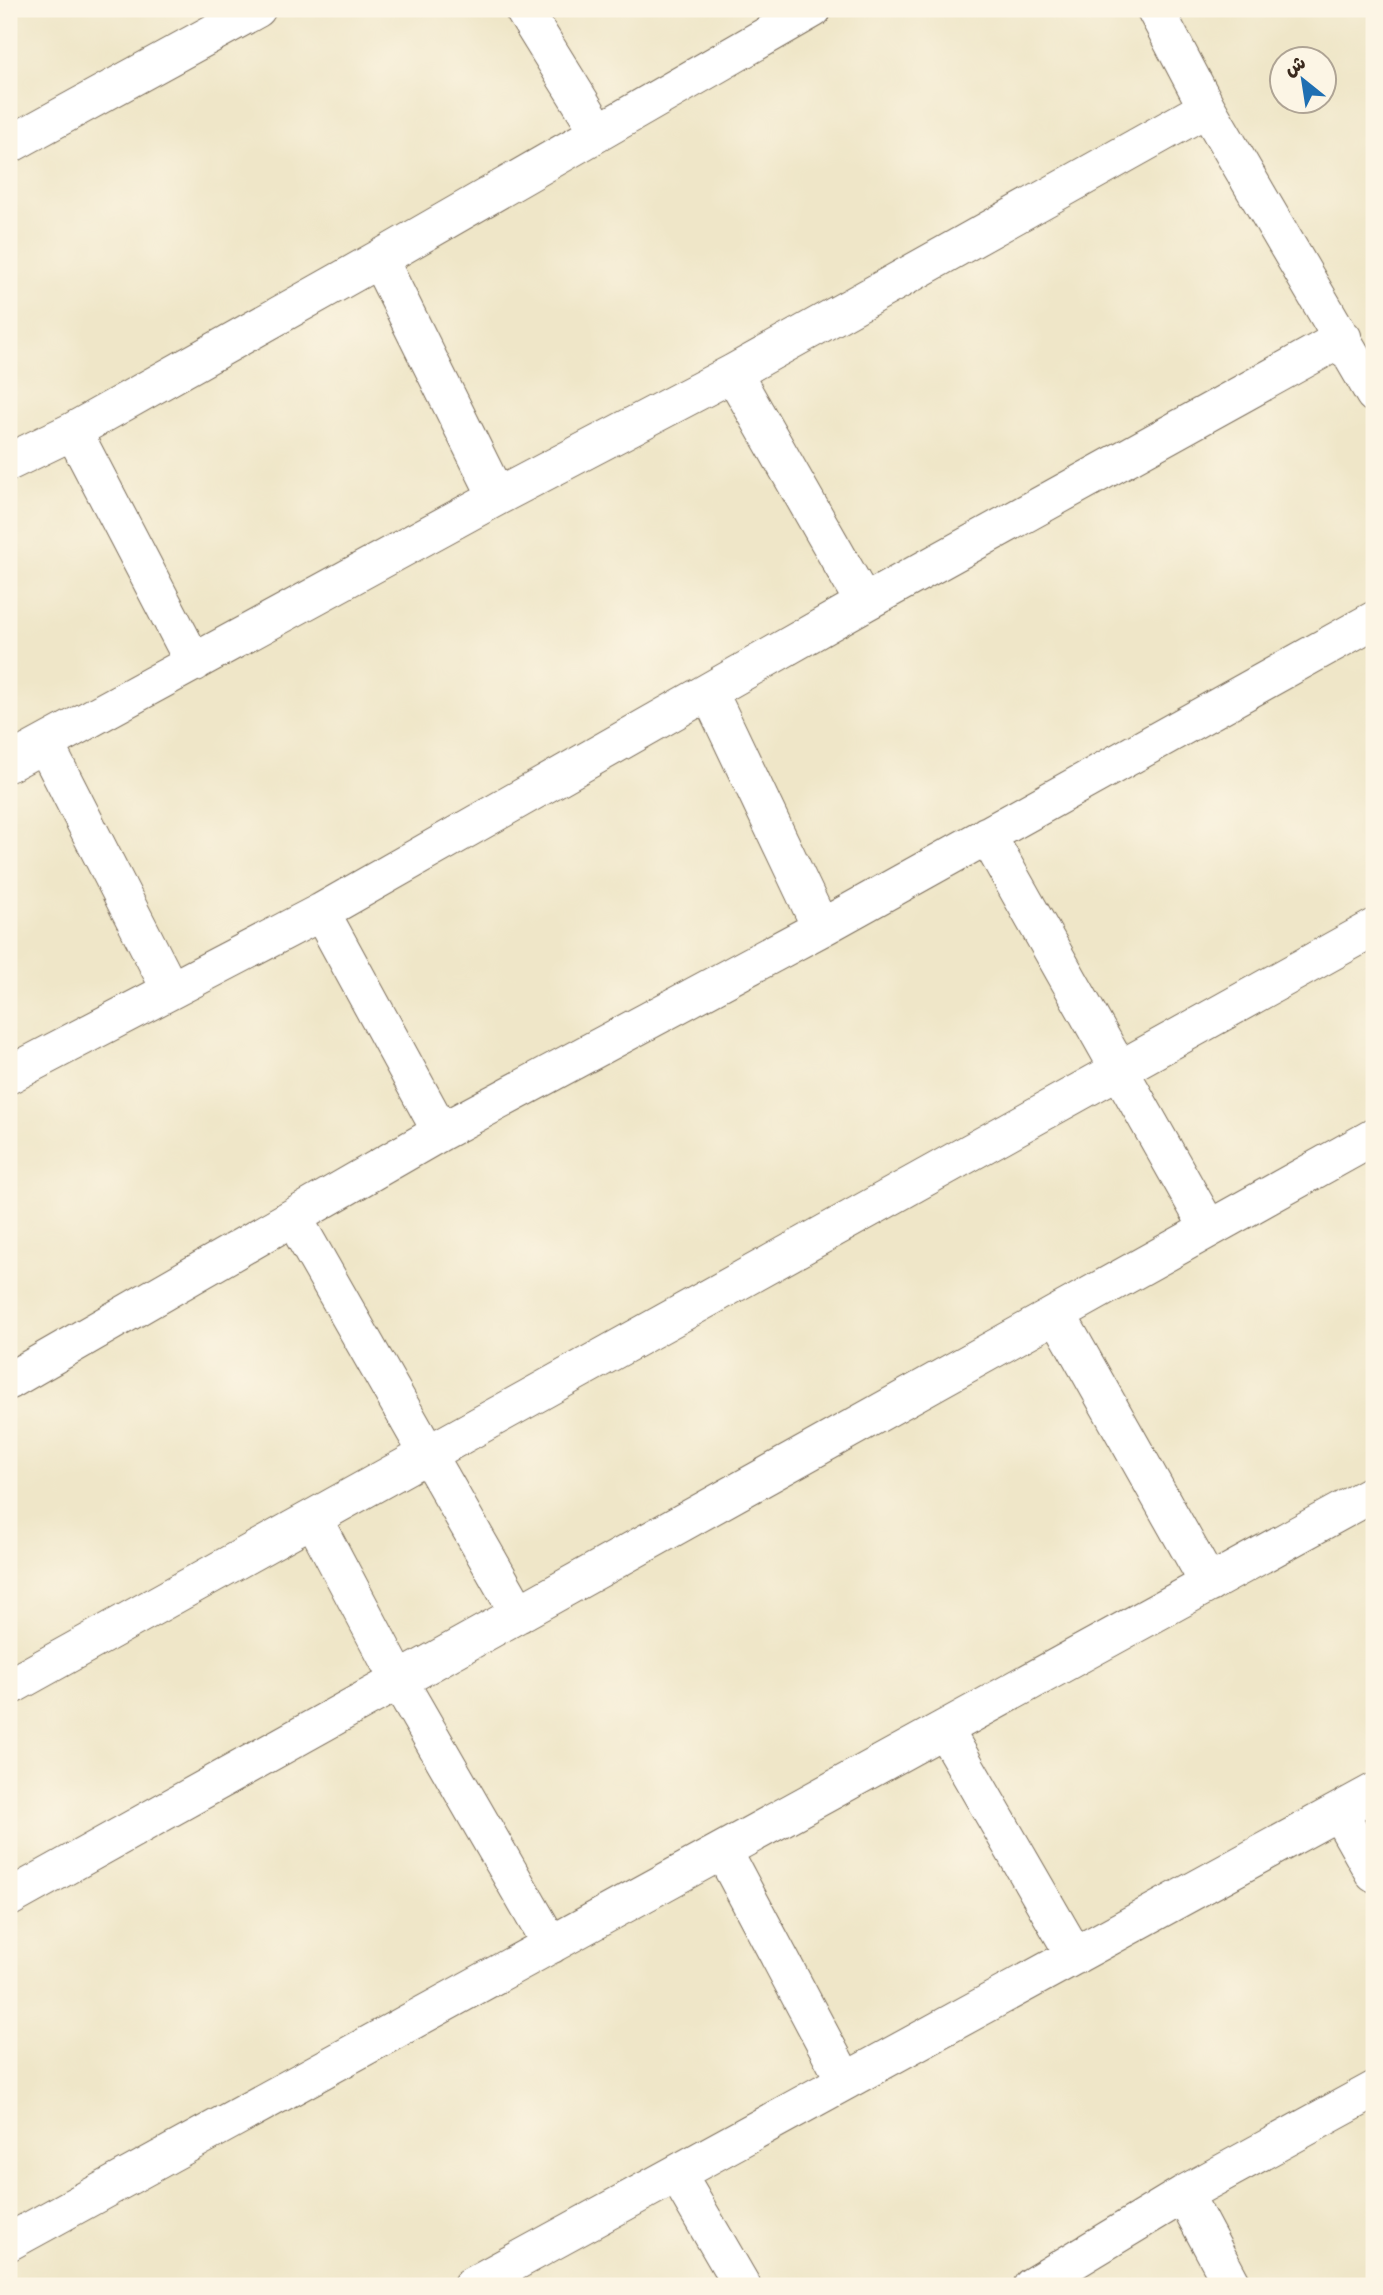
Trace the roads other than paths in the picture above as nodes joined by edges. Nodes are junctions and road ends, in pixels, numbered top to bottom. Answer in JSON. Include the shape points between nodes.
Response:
{"nodes":[{"id":1,"x":523,"y":9,"type":"edge"},
{"id":2,"x":1155,"y":9,"type":"edge"},
{"id":3,"x":252,"y":10,"type":"edge"},
{"id":4,"x":803,"y":11,"type":"edge"},
{"id":5,"x":1207,"y":108,"type":"junction"},
{"id":6,"x":599,"y":132,"type":"junction"},
{"id":7,"x":9,"y":145,"type":"edge"},
{"id":8,"x":379,"y":259,"type":"junction"},
{"id":9,"x":1343,"y":338,"type":"junction"},
{"id":10,"x":733,"y":373,"type":"junction"},
{"id":11,"x":1374,"y":394,"type":"edge"},
{"id":12,"x":74,"y":431,"type":"junction"},
{"id":13,"x":9,"y":462,"type":"edge"},
{"id":14,"x":497,"y":497,"type":"junction"},
{"id":15,"x":864,"y":603,"type":"junction"},
{"id":16,"x":1374,"y":620,"type":"edge"},
{"id":17,"x":194,"y":663,"type":"junction"},
{"id":18,"x":709,"y":692,"type":"junction"},
{"id":19,"x":45,"y":744,"type":"junction"},
{"id":20,"x":9,"y":763,"type":"edge"},
{"id":21,"x":987,"y":835,"type":"junction"},
{"id":22,"x":321,"y":912,"type":"junction"},
{"id":23,"x":821,"y":928,"type":"junction"},
{"id":24,"x":1374,"y":928,"type":"edge"},
{"id":25,"x":170,"y":989,"type":"junction"},
{"id":26,"x":1120,"y":1069,"type":"junction"},
{"id":27,"x":9,"y":1075,"type":"edge"},
{"id":28,"x":441,"y":1132,"type":"junction"},
{"id":29,"x":1374,"y":1137,"type":"edge"},
{"id":30,"x":294,"y":1219,"type":"junction"},
{"id":31,"x":1209,"y":1230,"type":"junction"},
{"id":32,"x":1057,"y":1314,"type":"junction"},
{"id":33,"x":9,"y":1381,"type":"edge"},
{"id":34,"x":429,"y":1453,"type":"junction"},
{"id":35,"x":1374,"y":1493,"type":"edge"},
{"id":36,"x":313,"y":1518,"type":"junction"},
{"id":37,"x":1209,"y":1584,"type":"junction"},
{"id":38,"x":519,"y":1614,"type":"junction"},
{"id":39,"x":398,"y":1681,"type":"junction"},
{"id":40,"x":9,"y":1687,"type":"edge"},
{"id":41,"x":944,"y":1729,"type":"junction"},
{"id":42,"x":1374,"y":1792,"type":"edge"},
{"id":43,"x":1339,"y":1812,"type":"junction"},
{"id":44,"x":723,"y":1851,"type":"junction"},
{"id":45,"x":1374,"y":1874,"type":"edge"},
{"id":46,"x":9,"y":1898,"type":"edge"},
{"id":47,"x":551,"y":1945,"type":"junction"},
{"id":48,"x":1075,"y":1956,"type":"junction"},
{"id":49,"x":845,"y":2081,"type":"junction"},
{"id":50,"x":1374,"y":2090,"type":"edge"},
{"id":51,"x":677,"y":2174,"type":"junction"},
{"id":52,"x":1184,"y":2194,"type":"junction"},
{"id":53,"x":9,"y":2242,"type":"edge"},
{"id":54,"x":471,"y":2286,"type":"edge"},
{"id":55,"x":742,"y":2286,"type":"edge"},
{"id":56,"x":1032,"y":2286,"type":"edge"},
{"id":57,"x":1233,"y":2286,"type":"edge"}],
"edges":[{"from":1,"to":6,"type":"street"},
{"from":2,"to":5,"type":"street"},
{"from":3,"to":7,"type":"street"},
{"from":4,"to":6,"type":"street"},
{"from":5,"to":9,"type":"street"},
{"from":5,"to":10,"type":"street"},
{"from":6,"to":8,"type":"street"},
{"from":8,"to":12,"type":"street"},
{"from":8,"to":14,"type":"street"},
{"from":9,"to":11,"type":"street"},
{"from":9,"to":15,"type":"street"},
{"from":10,"to":14,"type":"street"},
{"from":10,"to":15,"type":"street"},
{"from":12,"to":13,"type":"street"},
{"from":12,"to":17,"type":"street"},
{"from":14,"to":17,"type":"street"},
{"from":15,"to":18,"type":"street"},
{"from":16,"to":21,"type":"street"},
{"from":17,"to":19,"type":"street"},
{"from":18,"to":22,"type":"street"},
{"from":18,"to":23,"type":"street"},
{"from":19,"to":20,"type":"street"},
{"from":19,"to":25,"type":"street"},
{"from":21,"to":23,"type":"street"},
{"from":21,"to":26,"type":"street"},
{"from":22,"to":25,"type":"street"},
{"from":22,"to":28,"type":"street"},
{"from":23,"to":28,"type":"street"},
{"from":24,"to":26,"type":"street"},
{"from":25,"to":27,"type":"street"},
{"from":26,"to":31,"type":"street"},
{"from":26,"to":34,"type":"street"},
{"from":28,"to":30,"type":"street"},
{"from":29,"to":31,"type":"street"},
{"from":30,"to":33,"type":"street"},
{"from":30,"to":34,"type":"street"},
{"from":31,"to":32,"type":"street"},
{"from":32,"to":37,"type":"street"},
{"from":32,"to":38,"type":"street"},
{"from":34,"to":36,"type":"street"},
{"from":34,"to":38,"type":"street"},
{"from":35,"to":37,"type":"street"},
{"from":36,"to":39,"type":"street"},
{"from":36,"to":40,"type":"street"},
{"from":37,"to":41,"type":"street"},
{"from":38,"to":39,"type":"street"},
{"from":39,"to":46,"type":"street"},
{"from":39,"to":47,"type":"street"},
{"from":41,"to":44,"type":"street"},
{"from":41,"to":48,"type":"street"},
{"from":42,"to":43,"type":"street"},
{"from":43,"to":45,"type":"street"},
{"from":43,"to":48,"type":"street"},
{"from":44,"to":47,"type":"street"},
{"from":44,"to":49,"type":"street"},
{"from":47,"to":53,"type":"street"},
{"from":48,"to":49,"type":"street"},
{"from":49,"to":51,"type":"street"},
{"from":50,"to":52,"type":"street"},
{"from":51,"to":54,"type":"street"},
{"from":51,"to":55,"type":"street"},
{"from":52,"to":56,"type":"street"},
{"from":52,"to":57,"type":"street"}]}
